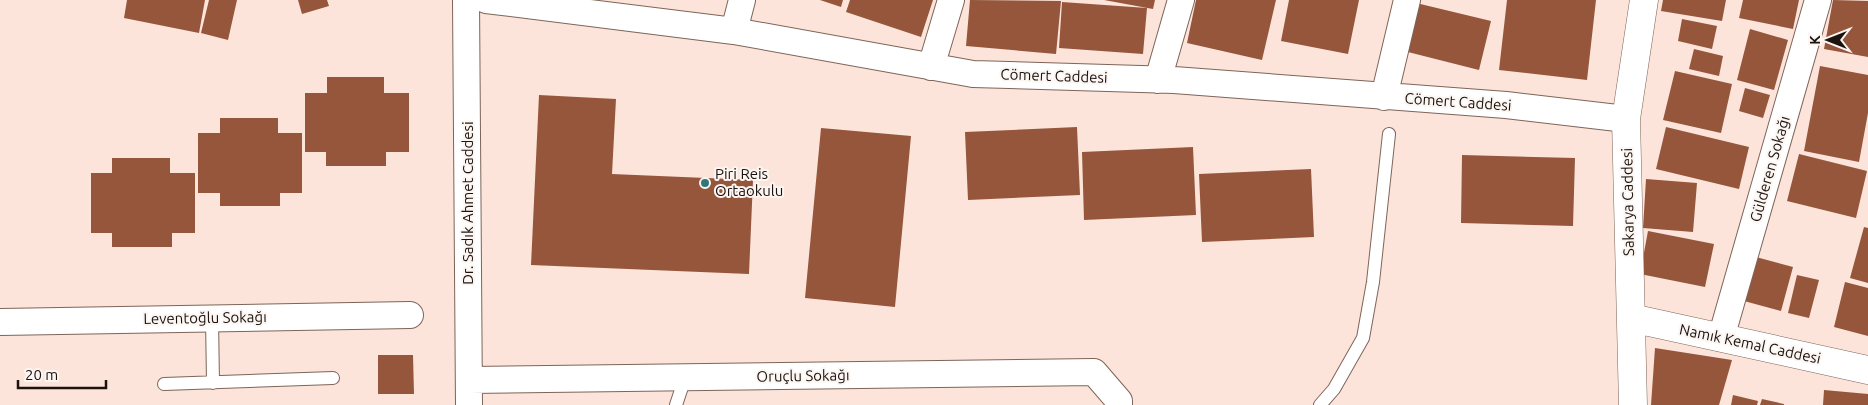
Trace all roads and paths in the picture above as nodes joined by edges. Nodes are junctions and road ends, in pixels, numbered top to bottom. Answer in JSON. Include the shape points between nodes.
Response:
{"nodes":[{"id":1,"x":466,"y":0,"type":"edge"},
{"id":2,"x":486,"y":0,"type":"edge"},
{"id":3,"x":742,"y":0,"type":"edge"},
{"id":4,"x":951,"y":0,"type":"edge"},
{"id":5,"x":1181,"y":0,"type":"edge"},
{"id":6,"x":1407,"y":0,"type":"edge"},
{"id":7,"x":1644,"y":0,"type":"edge"},
{"id":8,"x":1818,"y":0,"type":"edge"},
{"id":9,"x":555,"y":4,"type":"edge"},
{"id":10,"x":734,"y":31,"type":"junction"},
{"id":11,"x":931,"y":67,"type":"junction"},
{"id":12,"x":1158,"y":80,"type":"junction"},
{"id":13,"x":1384,"y":97,"type":"junction"},
{"id":14,"x":1626,"y":119,"type":"junction"},
{"id":15,"x":1389,"y":134,"type":"dead end"},
{"id":16,"x":410,"y":315,"type":"dead end"},
{"id":17,"x":212,"y":318,"type":"junction"},
{"id":18,"x":1631,"y":318,"type":"junction"},
{"id":19,"x":0,"y":322,"type":"edge"},
{"id":20,"x":1721,"y":338,"type":"junction"},
{"id":21,"x":1868,"y":370,"type":"edge"},
{"id":22,"x":333,"y":378,"type":"dead end"},
{"id":23,"x":685,"y":378,"type":"junction"},
{"id":24,"x":213,"y":383,"type":"junction"},
{"id":25,"x":164,"y":384,"type":"dead end"},
{"id":26,"x":469,"y":393,"type":"edge"},
{"id":27,"x":676,"y":405,"type":"edge"},
{"id":28,"x":1119,"y":405,"type":"edge"},
{"id":29,"x":1320,"y":405,"type":"edge"},
{"id":30,"x":1633,"y":405,"type":"edge"}],
"edges":[{"from":1,"to":26,"type":"street","name":"Dr. Sadık Ahmet Caddesi"},
{"from":2,"to":9,"type":"street","name":"Cömert Caddesi"},
{"from":3,"to":10,"type":"street"},
{"from":4,"to":11,"type":"street"},
{"from":5,"to":12,"type":"street"},
{"from":6,"to":13,"type":"street"},
{"from":7,"to":14,"type":"street","name":"Sakarya Caddesi"},
{"from":8,"to":20,"type":"street","name":"Gülderen Sokağı"},
{"from":9,"to":10,"type":"street","name":"Cömert Caddesi"},
{"from":10,"to":11,"type":"street","name":"Cömert Caddesi"},
{"from":11,"to":12,"type":"street","name":"Cömert Caddesi","via":[[973,74]]},
{"from":12,"to":13,"type":"street","name":"Cömert Caddesi"},
{"from":13,"to":14,"type":"street","name":"Cömert Caddesi","via":[[1506,105]]},
{"from":14,"to":18,"type":"street","name":"Sakarya Caddesi"},
{"from":15,"to":29,"type":"lane","via":[[1373,282],[1363,338],[1334,389]]},
{"from":16,"to":17,"type":"street","name":"Leventoğlu Sokağı"},
{"from":17,"to":19,"type":"street","name":"Leventoğlu Sokağı"},
{"from":17,"to":24,"type":"lane"},
{"from":18,"to":20,"type":"street","name":"Namık Kemal Caddesi"},
{"from":18,"to":30,"type":"street","name":"Sakarya Caddesi"},
{"from":20,"to":21,"type":"street","name":"Namık Kemal Caddesi"},
{"from":22,"to":24,"type":"lane"},
{"from":23,"to":26,"type":"street","name":"Oruçlu Sokağı"},
{"from":23,"to":27,"type":"lane"},
{"from":23,"to":28,"type":"street","name":"Oruçlu Sokağı","via":[[1094,372]]},
{"from":24,"to":25,"type":"lane"}]}
